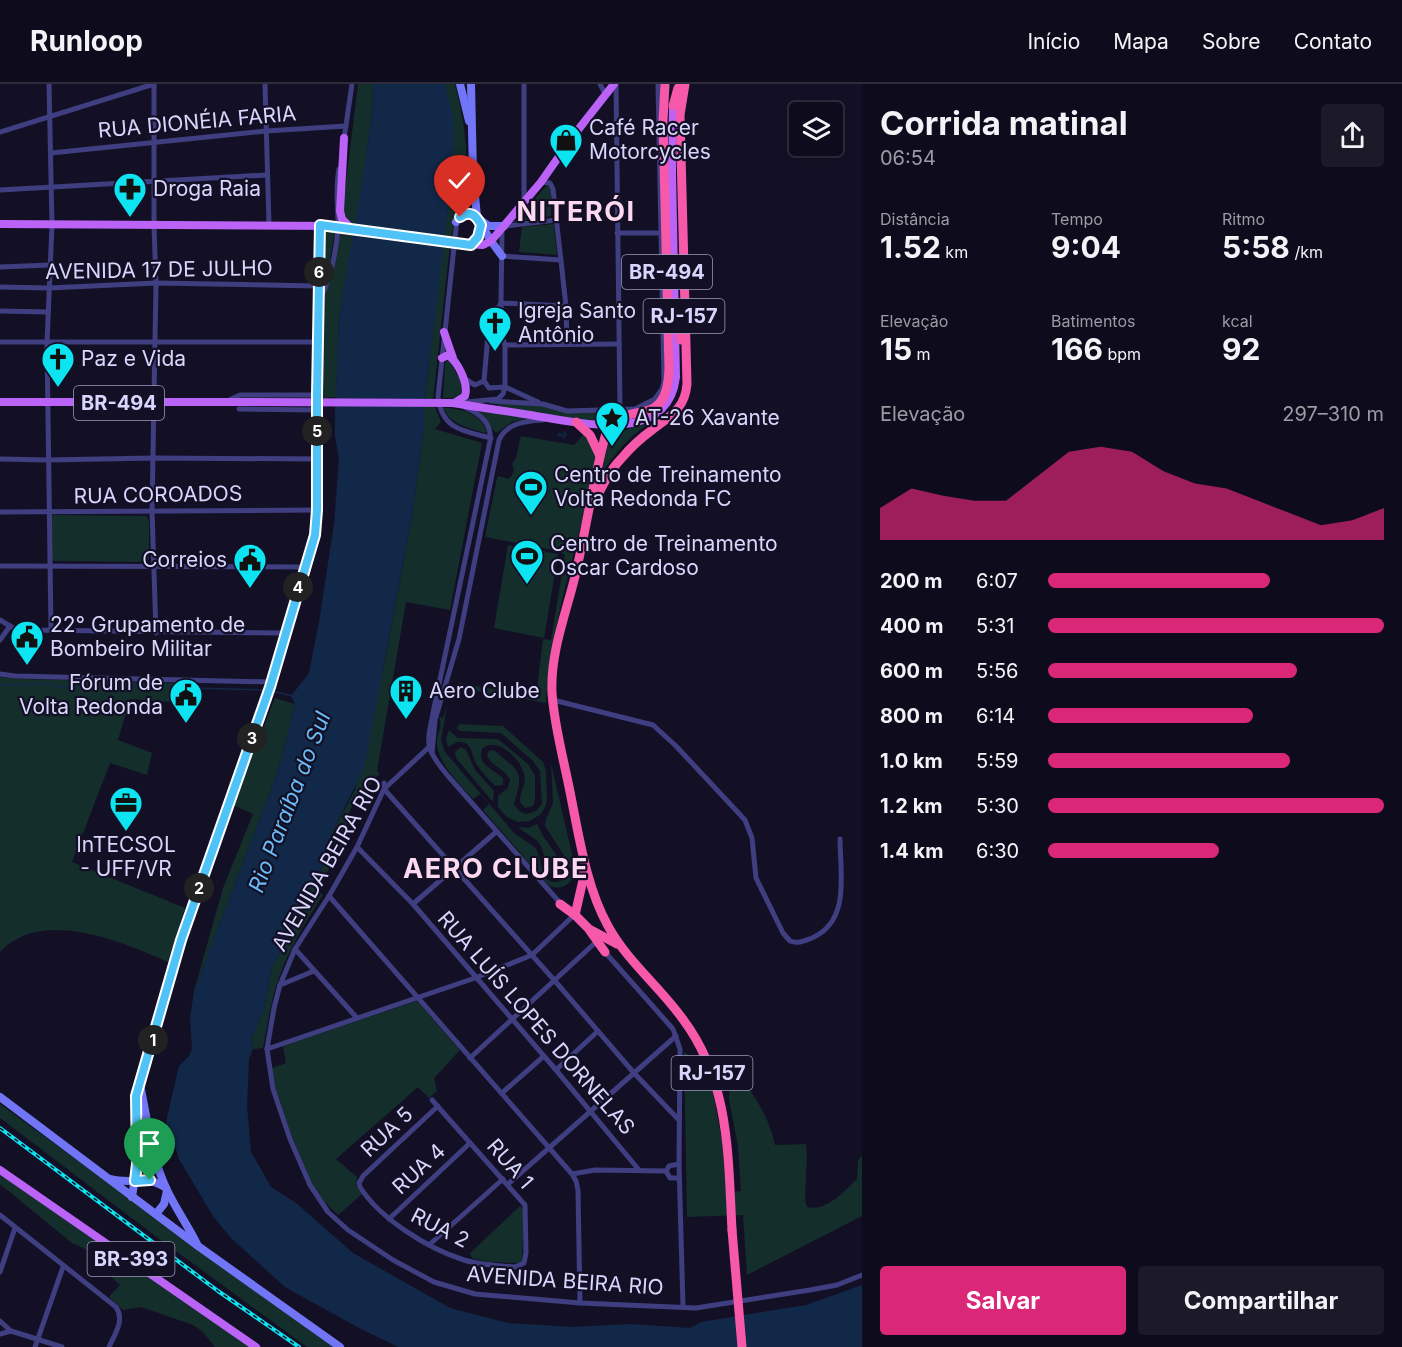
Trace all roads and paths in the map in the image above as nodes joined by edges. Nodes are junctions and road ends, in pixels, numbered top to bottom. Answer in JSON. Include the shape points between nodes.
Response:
{"nodes":[{"id":1,"x":49,"y":84,"type":"edge"},
{"id":2,"x":154,"y":84,"type":"edge"},
{"id":3,"x":265,"y":84,"type":"edge"},
{"id":4,"x":352,"y":84,"type":"edge"},
{"id":5,"x":460,"y":84,"type":"edge"},
{"id":6,"x":471,"y":84,"type":"edge"},
{"id":7,"x":524,"y":84,"type":"edge"},
{"id":8,"x":600,"y":84,"type":"edge"},
{"id":9,"x":615,"y":84,"type":"edge"},
{"id":10,"x":658,"y":84,"type":"edge"},
{"id":11,"x":665,"y":84,"type":"edge"},
{"id":12,"x":677,"y":84,"type":"edge"},
{"id":13,"x":685,"y":84,"type":"edge"},
{"id":14,"x":605,"y":94,"type":"junction"},
{"id":15,"x":673,"y":106,"type":"joint"},
{"id":16,"x":50,"y":117,"type":"junction"},
{"id":17,"x":346,"y":126,"type":"junction"},
{"id":18,"x":266,"y":131,"type":"junction"},
{"id":19,"x":0,"y":132,"type":"edge"},
{"id":20,"x":473,"y":134,"type":"junction"},
{"id":21,"x":344,"y":138,"type":"junction"},
{"id":22,"x":154,"y":142,"type":"junction"},
{"id":23,"x":51,"y":153,"type":"junction"},
{"id":24,"x":267,"y":174,"type":"junction"},
{"id":25,"x":473,"y":174,"type":"junction"},
{"id":26,"x":154,"y":182,"type":"junction"},
{"id":27,"x":541,"y":182,"type":"junction"},
{"id":28,"x":51,"y":188,"type":"junction"},
{"id":29,"x":0,"y":190,"type":"edge"},
{"id":30,"x":524,"y":201,"type":"junction"},
{"id":31,"x":556,"y":220,"type":"junction"},
{"id":32,"x":479,"y":221,"type":"junction"},
{"id":33,"x":456,"y":222,"type":"junction"},
{"id":34,"x":0,"y":224,"type":"edge"},
{"id":35,"x":52,"y":225,"type":"junction"},
{"id":36,"x":269,"y":225,"type":"junction"},
{"id":37,"x":320,"y":225,"type":"junction"},
{"id":38,"x":154,"y":226,"type":"junction"},
{"id":39,"x":503,"y":227,"type":"junction"},
{"id":40,"x":351,"y":228,"type":"junction"},
{"id":41,"x":617,"y":233,"type":"junction"},
{"id":42,"x":661,"y":233,"type":"junction"},
{"id":43,"x":491,"y":241,"type":"junction"},
{"id":44,"x":469,"y":245,"type":"junction"},
{"id":45,"x":502,"y":256,"type":"junction"},
{"id":46,"x":561,"y":260,"type":"junction"},
{"id":47,"x":50,"y":265,"type":"junction"},
{"id":48,"x":0,"y":267,"type":"edge"},
{"id":49,"x":156,"y":283,"type":"junction"},
{"id":50,"x":318,"y":286,"type":"junction"},
{"id":51,"x":0,"y":287,"type":"edge"},
{"id":52,"x":49,"y":288,"type":"junction"},
{"id":53,"x":318,"y":303,"type":"junction"},
{"id":54,"x":501,"y":303,"type":"junction"},
{"id":55,"x":566,"y":306,"type":"junction"},
{"id":56,"x":673,"y":308,"type":"junction"},
{"id":57,"x":0,"y":311,"type":"edge"},
{"id":58,"x":48,"y":312,"type":"junction"},
{"id":59,"x":444,"y":332,"type":"junction"},
{"id":60,"x":0,"y":342,"type":"edge"},
{"id":61,"x":317,"y":342,"type":"junction"},
{"id":62,"x":47,"y":343,"type":"junction"},
{"id":63,"x":155,"y":343,"type":"junction"},
{"id":64,"x":567,"y":344,"type":"junction"},
{"id":65,"x":619,"y":344,"type":"junction"},
{"id":66,"x":505,"y":345,"type":"junction"},
{"id":67,"x":686,"y":357,"type":"junction"},
{"id":68,"x":442,"y":358,"type":"junction"},
{"id":69,"x":453,"y":359,"type":"junction"},
{"id":70,"x":462,"y":377,"type":"junction"},
{"id":71,"x":484,"y":381,"type":"junction"},
{"id":72,"x":505,"y":387,"type":"junction"},
{"id":73,"x":317,"y":395,"type":"junction"},
{"id":74,"x":491,"y":401,"type":"junction"},
{"id":75,"x":0,"y":402,"type":"edge"},
{"id":76,"x":225,"y":402,"type":"junction"},
{"id":77,"x":50,"y":403,"type":"junction"},
{"id":78,"x":154,"y":403,"type":"junction"},
{"id":79,"x":457,"y":404,"type":"junction"},
{"id":80,"x":543,"y":404,"type":"junction"},
{"id":81,"x":238,"y":405,"type":"junction"},
{"id":82,"x":620,"y":409,"type":"junction"},
{"id":83,"x":317,"y":410,"type":"junction"},
{"id":84,"x":554,"y":419,"type":"junction"},
{"id":85,"x":576,"y":422,"type":"junction"},
{"id":86,"x":612,"y":424,"type":"junction"},
{"id":87,"x":490,"y":438,"type":"junction"},
{"id":88,"x":499,"y":440,"type":"junction"},
{"id":89,"x":154,"y":458,"type":"junction"},
{"id":90,"x":0,"y":459,"type":"edge"},
{"id":91,"x":317,"y":459,"type":"junction"},
{"id":92,"x":47,"y":460,"type":"junction"},
{"id":93,"x":600,"y":461,"type":"junction"},
{"id":94,"x":317,"y":510,"type":"junction"},
{"id":95,"x":152,"y":511,"type":"junction"},
{"id":96,"x":0,"y":512,"type":"edge"},
{"id":97,"x":589,"y":512,"type":"junction"},
{"id":98,"x":49,"y":513,"type":"junction"},
{"id":99,"x":0,"y":566,"type":"edge"},
{"id":100,"x":49,"y":566,"type":"junction"},
{"id":101,"x":154,"y":566,"type":"junction"},
{"id":102,"x":304,"y":567,"type":"junction"},
{"id":103,"x":0,"y":620,"type":"edge"},
{"id":104,"x":10,"y":626,"type":"junction"},
{"id":105,"x":51,"y":630,"type":"junction"},
{"id":106,"x":156,"y":633,"type":"junction"},
{"id":107,"x":285,"y":633,"type":"junction"},
{"id":108,"x":0,"y":640,"type":"edge"},
{"id":109,"x":0,"y":674,"type":"edge"},
{"id":110,"x":271,"y":684,"type":"junction"},
{"id":111,"x":553,"y":700,"type":"junction"},
{"id":112,"x":428,"y":748,"type":"junction"},
{"id":113,"x":432,"y":755,"type":"junction"},
{"id":114,"x":419,"y":757,"type":"junction"},
{"id":115,"x":384,"y":786,"type":"junction"},
{"id":116,"x":496,"y":831,"type":"junction"},
{"id":117,"x":840,"y":838,"type":"dead end"},
{"id":118,"x":357,"y":847,"type":"junction"},
{"id":119,"x":583,"y":852,"type":"junction"},
{"id":120,"x":455,"y":868,"type":"junction"},
{"id":121,"x":329,"y":896,"type":"junction"},
{"id":122,"x":413,"y":904,"type":"junction"},
{"id":123,"x":560,"y":904,"type":"joint"},
{"id":124,"x":578,"y":904,"type":"junction"},
{"id":125,"x":598,"y":906,"type":"junction"},
{"id":126,"x":574,"y":916,"type":"junction"},
{"id":127,"x":589,"y":930,"type":"junction"},
{"id":128,"x":596,"y":942,"type":"junction"},
{"id":129,"x":619,"y":945,"type":"junction"},
{"id":130,"x":295,"y":950,"type":"junction"},
{"id":131,"x":605,"y":952,"type":"junction"},
{"id":132,"x":532,"y":955,"type":"junction"},
{"id":133,"x":314,"y":971,"type":"junction"},
{"id":134,"x":475,"y":978,"type":"junction"},
{"id":135,"x":555,"y":981,"type":"junction"},
{"id":136,"x":280,"y":985,"type":"junction"},
{"id":137,"x":416,"y":998,"type":"junction"},
{"id":138,"x":357,"y":1018,"type":"junction"},
{"id":139,"x":512,"y":1020,"type":"junction"},
{"id":140,"x":598,"y":1031,"type":"junction"},
{"id":141,"x":676,"y":1036,"type":"junction"},
{"id":142,"x":267,"y":1049,"type":"junction"},
{"id":143,"x":544,"y":1056,"type":"junction"},
{"id":144,"x":470,"y":1058,"type":"junction"},
{"id":145,"x":556,"y":1070,"type":"junction"},
{"id":146,"x":634,"y":1073,"type":"junction"},
{"id":147,"x":140,"y":1083,"type":"junction"},
{"id":148,"x":502,"y":1093,"type":"junction"},
{"id":149,"x":0,"y":1097,"type":"edge"},
{"id":150,"x":432,"y":1100,"type":"dead end"},
{"id":151,"x":438,"y":1106,"type":"junction"},
{"id":152,"x":590,"y":1110,"type":"junction"},
{"id":153,"x":678,"y":1119,"type":"junction"},
{"id":154,"x":471,"y":1143,"type":"junction"},
{"id":155,"x":548,"y":1148,"type":"junction"},
{"id":156,"x":679,"y":1164,"type":"junction"},
{"id":157,"x":2,"y":1170,"type":"edge"},
{"id":158,"x":639,"y":1170,"type":"junction"},
{"id":159,"x":666,"y":1171,"type":"junction"},
{"id":160,"x":572,"y":1174,"type":"junction"},
{"id":161,"x":109,"y":1178,"type":"junction"},
{"id":162,"x":679,"y":1178,"type":"junction"},
{"id":163,"x":135,"y":1181,"type":"junction"},
{"id":164,"x":506,"y":1182,"type":"junction"},
{"id":165,"x":359,"y":1184,"type":"joint"},
{"id":166,"x":167,"y":1189,"type":"junction"},
{"id":167,"x":132,"y":1197,"type":"junction"},
{"id":168,"x":156,"y":1214,"type":"junction"},
{"id":169,"x":0,"y":1215,"type":"edge"},
{"id":170,"x":389,"y":1219,"type":"junction"},
{"id":171,"x":15,"y":1228,"type":"junction"},
{"id":172,"x":429,"y":1245,"type":"junction"},
{"id":173,"x":198,"y":1246,"type":"junction"},
{"id":174,"x":524,"y":1263,"type":"joint"},
{"id":175,"x":63,"y":1267,"type":"junction"},
{"id":176,"x":0,"y":1272,"type":"edge"},
{"id":177,"x":862,"y":1275,"type":"edge"},
{"id":178,"x":580,"y":1303,"type":"junction"},
{"id":179,"x":683,"y":1306,"type":"junction"},
{"id":180,"x":0,"y":1321,"type":"edge"},
{"id":181,"x":11,"y":1331,"type":"junction"},
{"id":182,"x":0,"y":1334,"type":"edge"},
{"id":183,"x":38,"y":1339,"type":"junction"},
{"id":184,"x":35,"y":1347,"type":"edge"},
{"id":185,"x":62,"y":1347,"type":"edge"},
{"id":186,"x":110,"y":1347,"type":"edge"},
{"id":187,"x":256,"y":1347,"type":"edge"},
{"id":188,"x":340,"y":1347,"type":"edge"},
{"id":189,"x":742,"y":1347,"type":"edge"}],
"edges":[{"from":1,"to":16,"type":"street"},
{"from":2,"to":16,"type":"street"},
{"from":2,"to":22,"type":"street"},
{"from":3,"to":18,"type":"street"},
{"from":4,"to":17,"type":"street"},
{"from":5,"to":20,"type":"street"},
{"from":6,"to":20,"type":"street"},
{"from":7,"to":30,"type":"street"},
{"from":8,"to":14,"type":"street"},
{"from":9,"to":14,"type":"main road"},
{"from":9,"to":41,"type":"street"},
{"from":10,"to":42,"type":"street"},
{"from":11,"to":86,"type":"highway","number":"BR-494","via":[[669,384],[663,399],[653,409],[620,417]]},
{"from":12,"to":15,"type":"highway"},
{"from":13,"to":67,"type":"highway","number":"RJ-157","via":[[680,115]]},
{"from":14,"to":27,"type":"main road"},
{"from":15,"to":56,"type":"main road","number":"BR-494"},
{"from":16,"to":19,"type":"street"},
{"from":16,"to":23,"type":"street"},
{"from":17,"to":18,"type":"street","name":"RUA DIONÉIA FARIA"},
{"from":17,"to":21,"type":"street"},
{"from":18,"to":22,"type":"street","name":"RUA DIONÉIA FARIA"},
{"from":18,"to":24,"type":"street"},
{"from":20,"to":25,"type":"street"},
{"from":21,"to":40,"type":"main road","via":[[341,214]]},
{"from":21,"to":53,"type":"street","via":[[336,188],[335,247]]},
{"from":22,"to":23,"type":"street","name":"RUA DIONÉIA FARIA"},
{"from":22,"to":26,"type":"street"},
{"from":23,"to":28,"type":"street"},
{"from":24,"to":26,"type":"street"},
{"from":24,"to":36,"type":"street"},
{"from":25,"to":32,"type":"street"},
{"from":25,"to":33,"type":"street"},
{"from":26,"to":28,"type":"street"},
{"from":26,"to":38,"type":"street"},
{"from":27,"to":30,"type":"main road"},
{"from":27,"to":31,"type":"street","via":[[552,184]]},
{"from":28,"to":29,"type":"street"},
{"from":28,"to":35,"type":"street"},
{"from":30,"to":39,"type":"main road"},
{"from":31,"to":39,"type":"street"},
{"from":31,"to":46,"type":"street"},
{"from":32,"to":33,"type":"street","via":[[466,214]]},
{"from":32,"to":39,"type":"street"},
{"from":32,"to":43,"type":"street"},
{"from":32,"to":44,"type":"main road","via":[[478,237]]},
{"from":33,"to":59,"type":"street"},
{"from":34,"to":35,"type":"main road"},
{"from":35,"to":38,"type":"main road"},
{"from":35,"to":47,"type":"street"},
{"from":36,"to":37,"type":"main road"},
{"from":36,"to":38,"type":"main road"},
{"from":37,"to":40,"type":"main road","bridge":true},
{"from":37,"to":50,"type":"street"},
{"from":38,"to":49,"type":"street"},
{"from":39,"to":43,"type":"main road"},
{"from":39,"to":45,"type":"street"},
{"from":40,"to":44,"type":"main road","bridge":true},
{"from":41,"to":42,"type":"street"},
{"from":41,"to":65,"type":"street"},
{"from":42,"to":82,"type":"street","via":[[664,381],[658,396],[639,408]]},
{"from":43,"to":44,"type":"main road"},
{"from":43,"to":45,"type":"street"},
{"from":45,"to":46,"type":"street"},
{"from":45,"to":54,"type":"street"},
{"from":46,"to":55,"type":"street"},
{"from":47,"to":48,"type":"street"},
{"from":47,"to":52,"type":"street"},
{"from":49,"to":50,"type":"street","name":"AVENIDA 17 DE JULHO"},
{"from":49,"to":52,"type":"street","name":"AVENIDA 17 DE JULHO"},
{"from":49,"to":63,"type":"street"},
{"from":50,"to":53,"type":"street"},
{"from":51,"to":52,"type":"street","name":"AVENIDA 17 DE JULHO"},
{"from":52,"to":58,"type":"street"},
{"from":53,"to":61,"type":"street"},
{"from":54,"to":55,"type":"street"},
{"from":54,"to":66,"type":"street"},
{"from":54,"to":71,"type":"street","via":[[489,323]]},
{"from":55,"to":64,"type":"street"},
{"from":56,"to":67,"type":"highway"},
{"from":56,"to":86,"type":"main road","number":"BR-494","via":[[676,377],[670,400],[649,418]]},
{"from":57,"to":58,"type":"street"},
{"from":58,"to":62,"type":"street"},
{"from":59,"to":68,"type":"street"},
{"from":59,"to":69,"type":"main road"},
{"from":60,"to":62,"type":"street"},
{"from":61,"to":63,"type":"street"},
{"from":61,"to":73,"type":"street"},
{"from":62,"to":63,"type":"street"},
{"from":62,"to":77,"type":"street"},
{"from":63,"to":78,"type":"street"},
{"from":64,"to":65,"type":"street"},
{"from":64,"to":66,"type":"street"},
{"from":65,"to":82,"type":"street"},
{"from":66,"to":72,"type":"street"},
{"from":67,"to":97,"type":"highway","number":"RJ-157","via":[[687,389],[682,405],[619,461]]},
{"from":68,"to":69,"type":"main road","via":[[448,355]]},
{"from":68,"to":87,"type":"street","via":[[438,397],[444,418],[459,429]]},
{"from":69,"to":70,"type":"main road"},
{"from":70,"to":71,"type":"street","via":[[475,385]]},
{"from":70,"to":79,"type":"main road","via":[[466,393]]},
{"from":71,"to":72,"type":"street","via":[[489,388]]},
{"from":72,"to":74,"type":"street","via":[[501,397]]},
{"from":72,"to":80,"type":"street"},
{"from":73,"to":76,"type":"street","via":[[240,395]]},
{"from":73,"to":83,"type":"street"},
{"from":74,"to":79,"type":"street"},
{"from":74,"to":80,"type":"street"},
{"from":75,"to":77,"type":"main road","number":"BR-494"},
{"from":76,"to":78,"type":"main road","number":"BR-494"},
{"from":76,"to":81,"type":"main road","number":"BR-494"},
{"from":77,"to":78,"type":"main road","number":"BR-494"},
{"from":77,"to":92,"type":"street"},
{"from":78,"to":89,"type":"street"},
{"from":79,"to":81,"type":"main road","bridge":true},
{"from":79,"to":84,"type":"main road","number":"BR-494"},
{"from":79,"to":87,"type":"street","via":[[481,416],[489,426]]},
{"from":80,"to":82,"type":"street","via":[[567,411]]},
{"from":81,"to":83,"type":"street"},
{"from":83,"to":91,"type":"street"},
{"from":84,"to":85,"type":"main road","number":"BR-494"},
{"from":84,"to":88,"type":"street","via":[[520,422],[506,430]]},
{"from":85,"to":86,"type":"main road","number":"BR-494"},
{"from":85,"to":93,"type":"highway","via":[[593,439]]},
{"from":86,"to":93,"type":"highway"},
{"from":87,"to":88,"type":"street"},
{"from":87,"to":112,"type":"street"},
{"from":88,"to":113,"type":"street","via":[[459,639],[435,720]]},
{"from":89,"to":91,"type":"street"},
{"from":89,"to":92,"type":"street"},
{"from":89,"to":95,"type":"street"},
{"from":90,"to":92,"type":"street"},
{"from":91,"to":94,"type":"street"},
{"from":92,"to":98,"type":"street"},
{"from":93,"to":97,"type":"highway"},
{"from":94,"to":95,"type":"street","name":"RUA COROADOS"},
{"from":94,"to":102,"type":"street","via":[[315,535]]},
{"from":95,"to":98,"type":"street","name":"RUA COROADOS"},
{"from":95,"to":101,"type":"street"},
{"from":96,"to":98,"type":"street","name":"RUA COROADOS"},
{"from":97,"to":111,"type":"highway","number":"RJ-157","via":[[555,652]]},
{"from":98,"to":100,"type":"street"},
{"from":99,"to":100,"type":"street"},
{"from":100,"to":101,"type":"street"},
{"from":100,"to":105,"type":"street"},
{"from":101,"to":102,"type":"street"},
{"from":101,"to":106,"type":"street"},
{"from":102,"to":107,"type":"street"},
{"from":103,"to":104,"type":"street"},
{"from":104,"to":105,"type":"street"},
{"from":104,"to":108,"type":"street"},
{"from":105,"to":106,"type":"street"},
{"from":106,"to":107,"type":"street"},
{"from":107,"to":110,"type":"street"},
{"from":109,"to":110,"type":"street"},
{"from":110,"to":147,"type":"street","via":[[181,940]]},
{"from":111,"to":117,"type":"street","via":[[650,724],[661,731],[745,820],[752,838],[756,878],[790,941],[801,942],[819,935],[834,920],[841,890]]},
{"from":111,"to":119,"type":"highway","number":"RJ-157"},
{"from":112,"to":113,"type":"street"},
{"from":112,"to":114,"type":"street","name":"AVENIDA BEIRA RIO"},
{"from":113,"to":114,"type":"street"},
{"from":113,"to":116,"type":"street"},
{"from":114,"to":115,"type":"street","name":"AVENIDA BEIRA RIO"},
{"from":115,"to":118,"type":"street","name":"AVENIDA BEIRA RIO"},
{"from":115,"to":120,"type":"street"},
{"from":116,"to":120,"type":"street"},
{"from":116,"to":123,"type":"street"},
{"from":118,"to":121,"type":"street","name":"AVENIDA BEIRA RIO"},
{"from":118,"to":122,"type":"street","name":"RUA LUÍS LOPES DORNELAS"},
{"from":119,"to":124,"type":"highway"},
{"from":119,"to":125,"type":"highway","number":"RJ-157"},
{"from":120,"to":122,"type":"street"},
{"from":120,"to":132,"type":"street"},
{"from":121,"to":130,"type":"street","name":"AVENIDA BEIRA RIO"},
{"from":121,"to":137,"type":"street"},
{"from":122,"to":134,"type":"street","name":"RUA LUÍS LOPES DORNELAS"},
{"from":123,"to":126,"type":"highway"},
{"from":124,"to":125,"type":"highway","via":[[588,900]]},
{"from":124,"to":126,"type":"highway"},
{"from":125,"to":129,"type":"highway","number":"RJ-157"},
{"from":126,"to":127,"type":"highway"},
{"from":126,"to":128,"type":"street"},
{"from":126,"to":132,"type":"street"},
{"from":127,"to":129,"type":"highway"},
{"from":127,"to":131,"type":"highway"},
{"from":128,"to":131,"type":"street"},
{"from":128,"to":135,"type":"street"},
{"from":129,"to":189,"type":"highway","number":"RJ-157","bridge":true,"via":[[684,1020],[711,1069],[727,1136]]},
{"from":130,"to":133,"type":"street"},
{"from":130,"to":136,"type":"street","name":"AVENIDA BEIRA RIO"},
{"from":131,"to":141,"type":"street"},
{"from":132,"to":134,"type":"street"},
{"from":132,"to":135,"type":"street"},
{"from":133,"to":136,"type":"street"},
{"from":133,"to":138,"type":"street"},
{"from":134,"to":137,"type":"street"},
{"from":134,"to":139,"type":"street","name":"RUA LUÍS LOPES DORNELAS"},
{"from":135,"to":139,"type":"street"},
{"from":135,"to":140,"type":"street"},
{"from":136,"to":142,"type":"street","name":"AVENIDA BEIRA RIO"},
{"from":137,"to":138,"type":"street"},
{"from":137,"to":144,"type":"street"},
{"from":138,"to":142,"type":"street"},
{"from":139,"to":143,"type":"street","name":"RUA LUÍS LOPES DORNELAS"},
{"from":139,"to":144,"type":"street"},
{"from":140,"to":145,"type":"street"},
{"from":140,"to":146,"type":"street"},
{"from":141,"to":146,"type":"street"},
{"from":141,"to":153,"type":"street","via":[[680,1049]]},
{"from":142,"to":178,"type":"street","name":"AVENIDA BEIRA RIO","via":[[273,1089],[310,1185],[328,1212],[348,1230],[393,1260],[456,1290]]},
{"from":143,"to":145,"type":"street","name":"RUA LUÍS LOPES DORNELAS"},
{"from":143,"to":148,"type":"street"},
{"from":144,"to":148,"type":"street"},
{"from":145,"to":152,"type":"street","name":"RUA LUÍS LOPES DORNELAS"},
{"from":146,"to":152,"type":"street"},
{"from":146,"to":153,"type":"street"},
{"from":147,"to":163,"type":"street","via":[[135,1106]]},
{"from":147,"to":166,"type":"street","via":[[148,1132]]},
{"from":148,"to":155,"type":"street"},
{"from":149,"to":161,"type":"street"},
{"from":150,"to":151,"type":"street","name":"RUA 1"},
{"from":151,"to":154,"type":"street","name":"RUA 1"},
{"from":151,"to":165,"type":"street","name":"RUA 5"},
{"from":152,"to":155,"type":"street"},
{"from":152,"to":158,"type":"street","name":"RUA LUÍS LOPES DORNELAS"},
{"from":153,"to":156,"type":"street"},
{"from":154,"to":164,"type":"street","name":"RUA 1"},
{"from":154,"to":170,"type":"street","name":"RUA 4"},
{"from":155,"to":160,"type":"street"},
{"from":155,"to":164,"type":"street"},
{"from":156,"to":159,"type":"street"},
{"from":156,"to":162,"type":"street"},
{"from":157,"to":187,"type":"main road","number":"BR-393"},
{"from":158,"to":159,"type":"street"},
{"from":158,"to":160,"type":"street"},
{"from":159,"to":162,"type":"street","via":[[670,1178]]},
{"from":160,"to":178,"type":"street","via":[[578,1190]]},
{"from":161,"to":163,"type":"street"},
{"from":161,"to":167,"type":"street"},
{"from":162,"to":179,"type":"street"},
{"from":163,"to":166,"type":"street","via":[[150,1180]]},
{"from":163,"to":167,"type":"street"},
{"from":164,"to":172,"type":"street"},
{"from":164,"to":174,"type":"street","name":"RUA 1","via":[[526,1209]]},
{"from":165,"to":170,"type":"street","name":"RUA 2"},
{"from":166,"to":168,"type":"street","via":[[165,1204]]},
{"from":166,"to":173,"type":"street"},
{"from":167,"to":168,"type":"street"},
{"from":168,"to":173,"type":"street"},
{"from":169,"to":171,"type":"street"},
{"from":170,"to":172,"type":"street","name":"RUA 2"},
{"from":171,"to":175,"type":"street"},
{"from":171,"to":176,"type":"street"},
{"from":172,"to":174,"type":"street","name":"RUA 2","via":[[477,1263],[515,1267]]},
{"from":173,"to":188,"type":"street"},
{"from":175,"to":183,"type":"street"},
{"from":175,"to":186,"type":"street","via":[[119,1312],[120,1323]]},
{"from":177,"to":179,"type":"street","name":"AVENIDA BEIRA RIO","via":[[810,1290],[712,1306]]},
{"from":178,"to":179,"type":"street","name":"AVENIDA BEIRA RIO"},
{"from":180,"to":181,"type":"street"},
{"from":181,"to":182,"type":"street"},
{"from":181,"to":183,"type":"street"},
{"from":183,"to":184,"type":"street"},
{"from":183,"to":185,"type":"street"}]}
